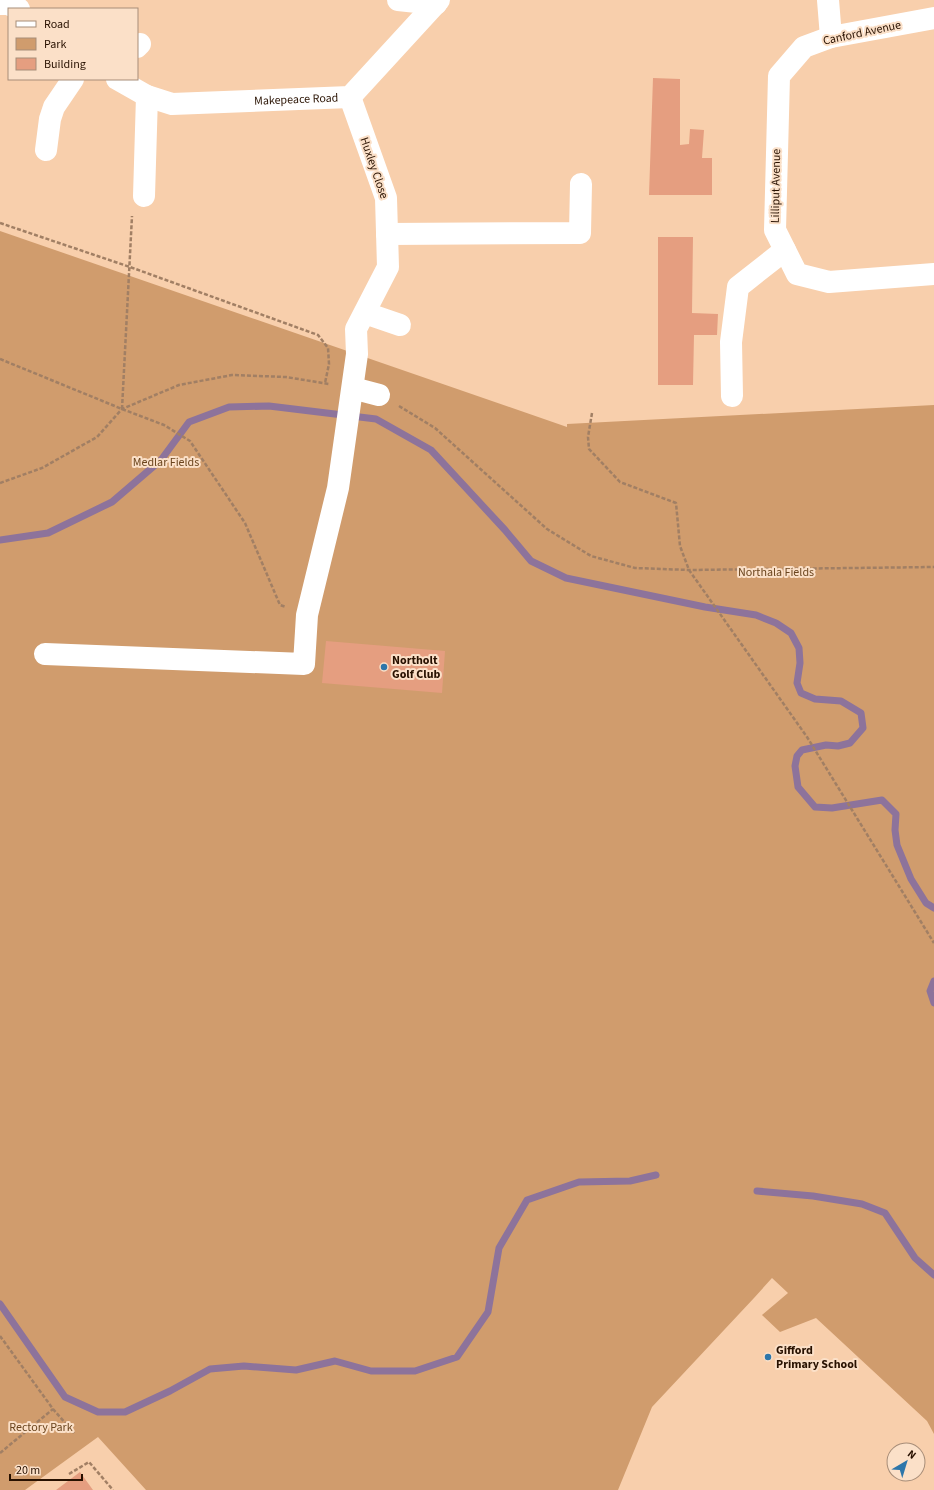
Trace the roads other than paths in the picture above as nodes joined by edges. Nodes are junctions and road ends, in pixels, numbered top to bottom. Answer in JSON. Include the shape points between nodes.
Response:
{"nodes":[{"id":1,"x":398,"y":0,"type":"edge"},
{"id":2,"x":828,"y":0,"type":"edge"},
{"id":3,"x":437,"y":2,"type":"edge"},
{"id":4,"x":0,"y":4,"type":"edge"},
{"id":5,"x":17,"y":8,"type":"edge"},
{"id":6,"x":934,"y":18,"type":"edge"},
{"id":7,"x":831,"y":37,"type":"junction"},
{"id":8,"x":779,"y":76,"type":"joint"},
{"id":9,"x":72,"y":80,"type":"edge"},
{"id":10,"x":119,"y":80,"type":"edge"},
{"id":11,"x":147,"y":96,"type":"junction"},
{"id":12,"x":350,"y":97,"type":"junction"},
{"id":13,"x":46,"y":150,"type":"dead end"},
{"id":14,"x":581,"y":184,"type":"dead end"},
{"id":15,"x":144,"y":196,"type":"road end"},
{"id":16,"x":387,"y":234,"type":"junction"},
{"id":17,"x":785,"y":250,"type":"junction"},
{"id":18,"x":934,"y":274,"type":"edge"},
{"id":19,"x":361,"y":321,"type":"junction"},
{"id":20,"x":400,"y":325,"type":"dead end"},
{"id":21,"x":732,"y":396,"type":"dead end"},
{"id":22,"x":45,"y":654,"type":"dead end"}],
"edges":[{"from":1,"to":3,"type":"street"},
{"from":2,"to":7,"type":"street"},
{"from":3,"to":12,"type":"street","name":"Makepeace Road"},
{"from":4,"to":5,"type":"street"},
{"from":6,"to":7,"type":"street","name":"Canford Avenue"},
{"from":7,"to":8,"type":"street","name":"Canford Avenue","via":[[804,47]]},
{"from":8,"to":17,"type":"street","name":"Lilliput Avenue","via":[[775,230]]},
{"from":9,"to":13,"type":"street","via":[[54,108]]},
{"from":10,"to":11,"type":"street","name":"Makepeace Road"},
{"from":11,"to":12,"type":"street","name":"Makepeace Road","via":[[172,104]]},
{"from":11,"to":15,"type":"street"},
{"from":12,"to":16,"type":"street","name":"Huxley Close","via":[[386,198]]},
{"from":14,"to":16,"type":"street","via":[[580,233]]},
{"from":16,"to":19,"type":"street","name":"Huxley Close","via":[[388,266]]},
{"from":17,"to":18,"type":"street","name":"Lilliput Avenue","via":[[797,274],[829,282]]},
{"from":17,"to":21,"type":"street","via":[[738,288],[731,342]]},
{"from":19,"to":20,"type":"street"},
{"from":19,"to":22,"type":"street","via":[[357,354],[363,395],[346,428],[338,488],[307,615],[304,664]]}]}
